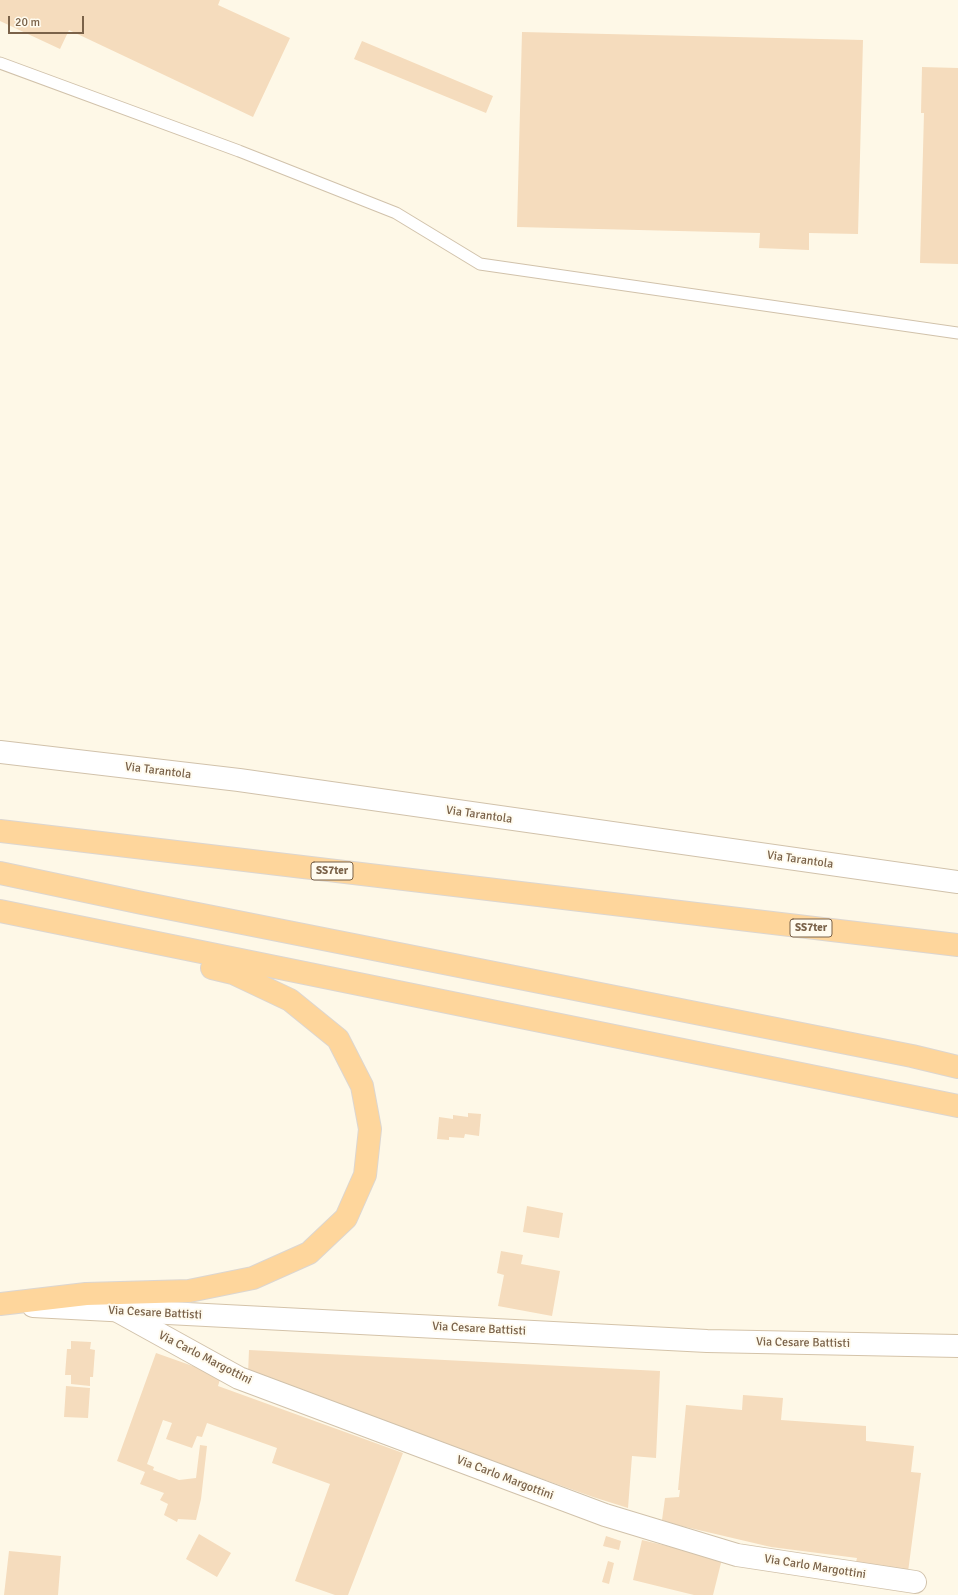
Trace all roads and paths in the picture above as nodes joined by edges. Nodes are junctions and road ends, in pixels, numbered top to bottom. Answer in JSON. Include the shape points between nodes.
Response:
{"nodes":[{"id":1,"x":0,"y":63,"type":"edge"},
{"id":2,"x":958,"y":333,"type":"edge"},
{"id":3,"x":0,"y":752,"type":"edge"},
{"id":4,"x":0,"y":831,"type":"edge"},
{"id":5,"x":0,"y":873,"type":"edge"},
{"id":6,"x":958,"y":882,"type":"edge"},
{"id":7,"x":0,"y":911,"type":"edge"},
{"id":8,"x":105,"y":933,"type":"junction"},
{"id":9,"x":958,"y":945,"type":"edge"},
{"id":10,"x":958,"y":1067,"type":"edge"},
{"id":11,"x":958,"y":1106,"type":"edge"},
{"id":12,"x":0,"y":1304,"type":"edge"},
{"id":13,"x":116,"y":1310,"type":"junction"},
{"id":14,"x":958,"y":1346,"type":"edge"},
{"id":15,"x":915,"y":1582,"type":"dead end"}],
"edges":[{"from":1,"to":2,"type":"lane","via":[[240,151],[396,212],[480,264]]},
{"from":3,"to":6,"type":"street","name":"Via Tarantola","via":[[239,780]]},
{"from":4,"to":9,"type":"highway","number":"SS7ter"},
{"from":5,"to":10,"type":"highway"},
{"from":7,"to":8,"type":"highway"},
{"from":8,"to":11,"type":"highway"},
{"from":8,"to":12,"type":"highway","via":[[152,954],[233,973],[290,1000],[338,1038],[362,1086],[370,1129],[365,1175],[346,1218],[309,1253],[253,1278],[189,1291],[86,1294]]},
{"from":12,"to":13,"type":"street","name":"Via Cesare Battisti"},
{"from":13,"to":14,"type":"street","name":"Via Cesare Battisti","via":[[707,1341]]},
{"from":13,"to":15,"type":"street","name":"Via Carlo Margottini","via":[[240,1378],[605,1515],[737,1555]]}]}
